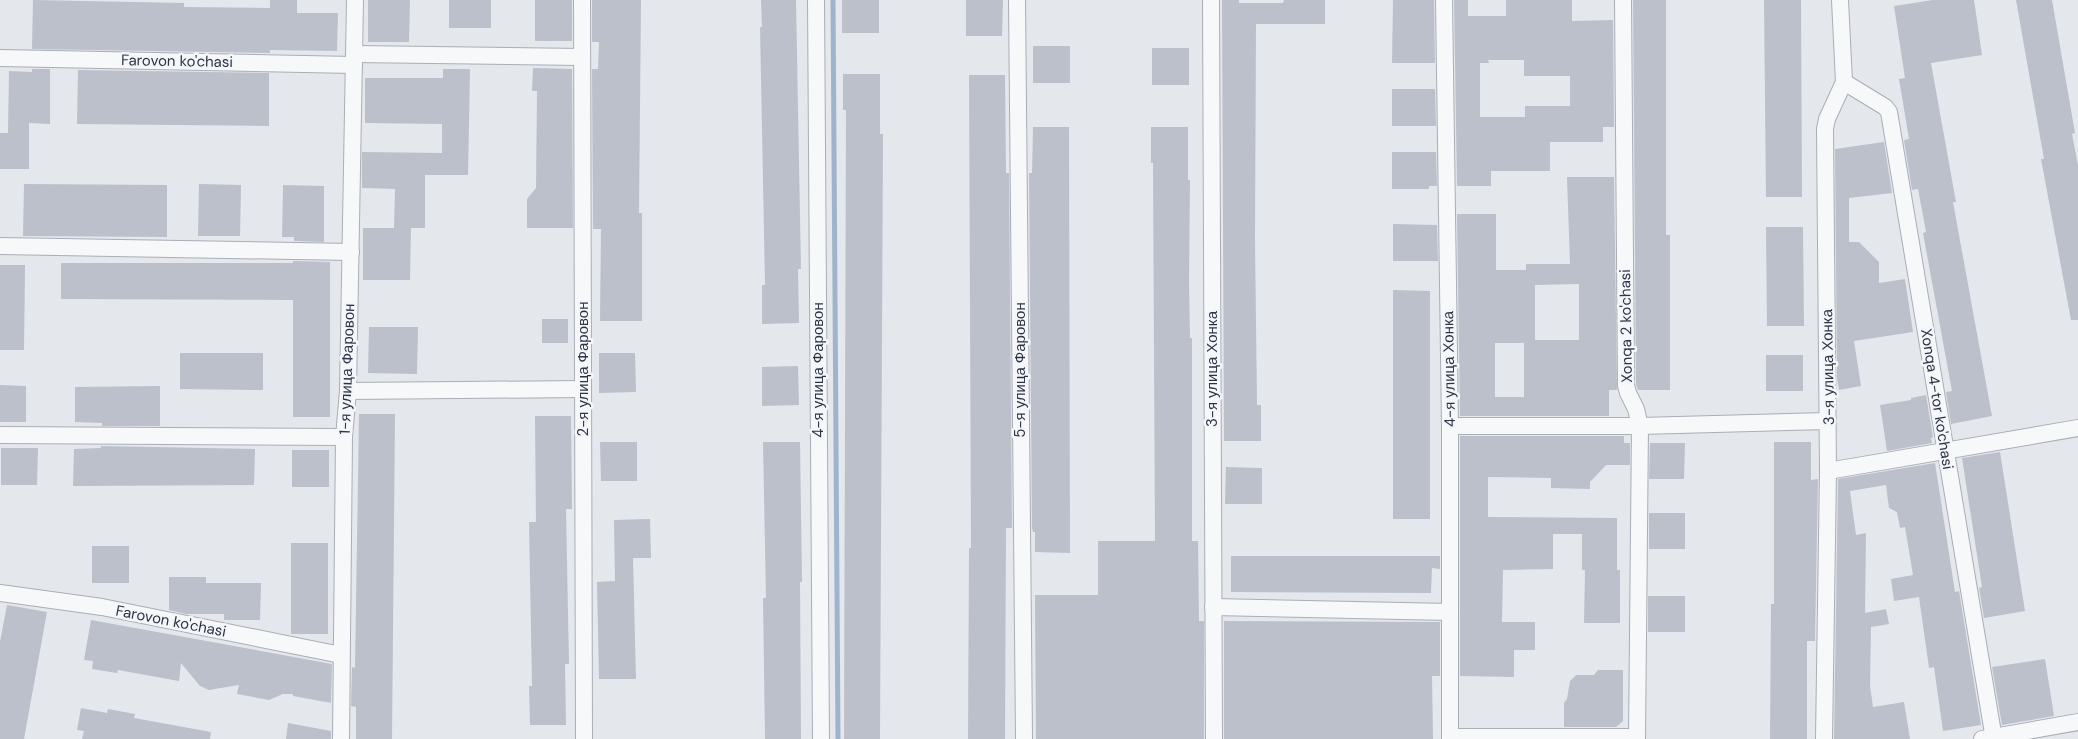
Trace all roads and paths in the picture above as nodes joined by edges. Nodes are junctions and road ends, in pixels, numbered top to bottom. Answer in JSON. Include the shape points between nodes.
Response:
{"nodes":[{"id":1,"x":355,"y":0,"type":"edge"},
{"id":2,"x":582,"y":0,"type":"edge"},
{"id":3,"x":816,"y":0,"type":"edge"},
{"id":4,"x":1017,"y":0,"type":"edge"},
{"id":5,"x":1211,"y":0,"type":"edge"},
{"id":6,"x":1444,"y":0,"type":"edge"},
{"id":7,"x":1623,"y":0,"type":"edge"},
{"id":8,"x":1840,"y":0,"type":"edge"},
{"id":9,"x":582,"y":57,"type":"junction"},
{"id":10,"x":0,"y":58,"type":"edge"},
{"id":11,"x":354,"y":59,"type":"junction"},
{"id":12,"x":1844,"y":82,"type":"junction"},
{"id":13,"x":0,"y":246,"type":"edge"},
{"id":14,"x":351,"y":252,"type":"junction"},
{"id":15,"x":583,"y":389,"type":"junction"},
{"id":16,"x":348,"y":392,"type":"junction"},
{"id":17,"x":1828,"y":421,"type":"junction"},
{"id":18,"x":1450,"y":426,"type":"junction"},
{"id":19,"x":1640,"y":426,"type":"junction"},
{"id":20,"x":2078,"y":428,"type":"edge"},
{"id":21,"x":0,"y":435,"type":"edge"},
{"id":22,"x":344,"y":437,"type":"junction"},
{"id":23,"x":1946,"y":450,"type":"junction"},
{"id":24,"x":1828,"y":472,"type":"junction"},
{"id":25,"x":0,"y":593,"type":"edge"},
{"id":26,"x":1213,"y":606,"type":"junction"},
{"id":27,"x":1450,"y":612,"type":"junction"},
{"id":28,"x":341,"y":655,"type":"junction"},
{"id":29,"x":2078,"y":722,"type":"edge"},
{"id":30,"x":1450,"y":738,"type":"edge"},
{"id":31,"x":1636,"y":738,"type":"edge"},
{"id":32,"x":1990,"y":738,"type":"edge"},
{"id":33,"x":341,"y":739,"type":"edge"},
{"id":34,"x":584,"y":739,"type":"edge"},
{"id":35,"x":821,"y":739,"type":"edge"},
{"id":36,"x":1024,"y":739,"type":"edge"},
{"id":37,"x":1214,"y":739,"type":"edge"},
{"id":38,"x":1824,"y":739,"type":"edge"}],
"edges":[{"from":1,"to":11,"type":"street","name":"1-я улица Фаровон"},
{"from":2,"to":9,"type":"street","name":"2-я улица Фаровон"},
{"from":3,"to":35,"type":"street","name":"4-я улица Фаровон"},
{"from":4,"to":36,"type":"street","name":"5-я улица Фаровон"},
{"from":5,"to":26,"type":"street","name":"3-я улица Хонка"},
{"from":6,"to":18,"type":"street","name":"4-я улица Хонка"},
{"from":7,"to":19,"type":"street","name":"Xonqa 2 ko'chasi","via":[[1626,385]]},
{"from":8,"to":12,"type":"street","name":"3-я улица Хонка"},
{"from":9,"to":11,"type":"street","name":"Farovon ko'chasi"},
{"from":9,"to":15,"type":"street","name":"2-я улица Фаровон"},
{"from":10,"to":11,"type":"street","name":"Farovon ko'chasi"},
{"from":11,"to":14,"type":"street","name":"1-я улица Фаровон"},
{"from":12,"to":17,"type":"street","name":"3-я улица Хонка","via":[[1824,129]]},
{"from":12,"to":23,"type":"street","name":"Xonqa 4-tor ko'chasi","via":[[1889,112]]},
{"from":13,"to":14,"type":"street"},
{"from":14,"to":16,"type":"street","name":"1-я улица Фаровон"},
{"from":15,"to":16,"type":"street"},
{"from":15,"to":34,"type":"street","name":"2-я улица Фаровон"},
{"from":16,"to":22,"type":"street","name":"1-я улица Фаровон"},
{"from":17,"to":19,"type":"street"},
{"from":17,"to":24,"type":"street","name":"3-я улица Хонка"},
{"from":18,"to":19,"type":"street"},
{"from":18,"to":27,"type":"street","name":"4-я улица Хонка"},
{"from":19,"to":31,"type":"street","name":"Xonqa 2 ko'chasi"},
{"from":20,"to":23,"type":"street"},
{"from":21,"to":22,"type":"street"},
{"from":22,"to":28,"type":"street","name":"1-я улица Фаровон"},
{"from":23,"to":24,"type":"street"},
{"from":23,"to":32,"type":"street","name":"Xonqa 4-tor ko'chasi"},
{"from":24,"to":38,"type":"street","name":"3-я улица Хонка"},
{"from":25,"to":28,"type":"street","name":"Farovon ko'chasi","via":[[102,607]]},
{"from":26,"to":27,"type":"street"},
{"from":26,"to":37,"type":"street","name":"3-я улица Хонка"},
{"from":27,"to":30,"type":"street","name":"4-я улица Хонка"},
{"from":28,"to":33,"type":"street","name":"1-я улица Фаровон"},
{"from":29,"to":32,"type":"street"},
{"from":30,"to":31,"type":"street"}]}
